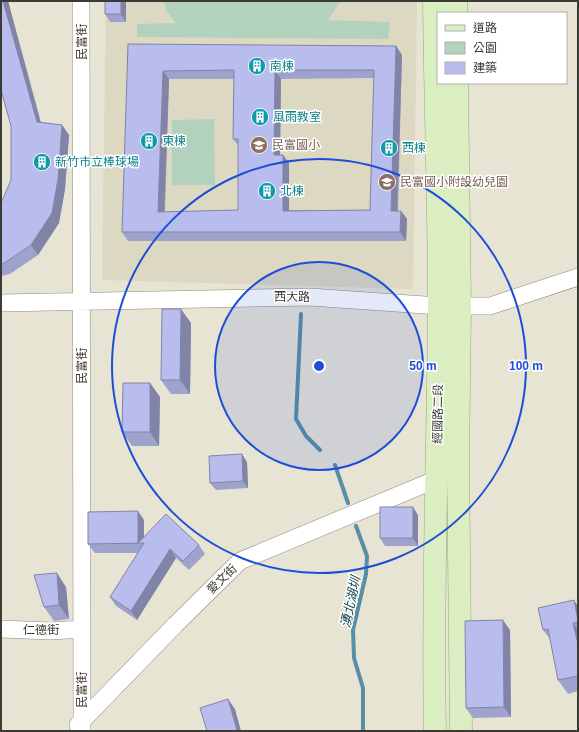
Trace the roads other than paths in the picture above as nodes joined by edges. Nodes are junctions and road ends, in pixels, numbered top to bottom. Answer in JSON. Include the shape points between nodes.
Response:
{"nodes":[{"id":1,"x":82,"y":1,"type":"edge"},
{"id":2,"x":434,"y":1,"type":"edge"},
{"id":3,"x":456,"y":1,"type":"edge"},
{"id":4,"x":456,"y":12,"type":"edge"},
{"id":5,"x":437,"y":62,"type":"edge"},
{"id":6,"x":438,"y":84,"type":"edge"},
{"id":7,"x":457,"y":84,"type":"edge"},
{"id":8,"x":578,"y":277,"type":"edge"},
{"id":9,"x":82,"y":300,"type":"junction"},
{"id":10,"x":1,"y":303,"type":"edge"},
{"id":11,"x":449,"y":306,"type":"junction"},
{"id":12,"x":437,"y":479,"type":"junction"},
{"id":13,"x":82,"y":629,"type":"junction"},
{"id":14,"x":1,"y":630,"type":"edge"},
{"id":15,"x":78,"y":728,"type":"edge"},
{"id":16,"x":435,"y":731,"type":"edge"},
{"id":17,"x":461,"y":731,"type":"edge"}],
"edges":[{"from":1,"to":9,"type":"street","name":"民富街"},
{"from":2,"to":5,"type":"main road","name":"經國路二段"},
{"from":3,"to":4,"type":"main road"},
{"from":6,"to":11,"type":"main road","name":"經國路二段"},
{"from":7,"to":11,"type":"main road","name":"經國路二段"},
{"from":8,"to":11,"type":"street","name":"西大路","via":[[490,306]]},
{"from":9,"to":10,"type":"street","name":"西大路"},
{"from":9,"to":11,"type":"street","name":"西大路","via":[[310,297]]},
{"from":9,"to":13,"type":"street","name":"民富街"},
{"from":11,"to":12,"type":"main road","name":"經國路二段"},
{"from":11,"to":17,"type":"main road","name":"經國路二段","via":[[458,462]]},
{"from":12,"to":15,"type":"street","name":"愛文街","via":[[240,562],[174,625]]},
{"from":12,"to":16,"type":"main road","name":"經國路二段","via":[[433,630]]},
{"from":13,"to":14,"type":"street","name":"仁德街"},
{"from":13,"to":15,"type":"street","name":"民富街"}]}
